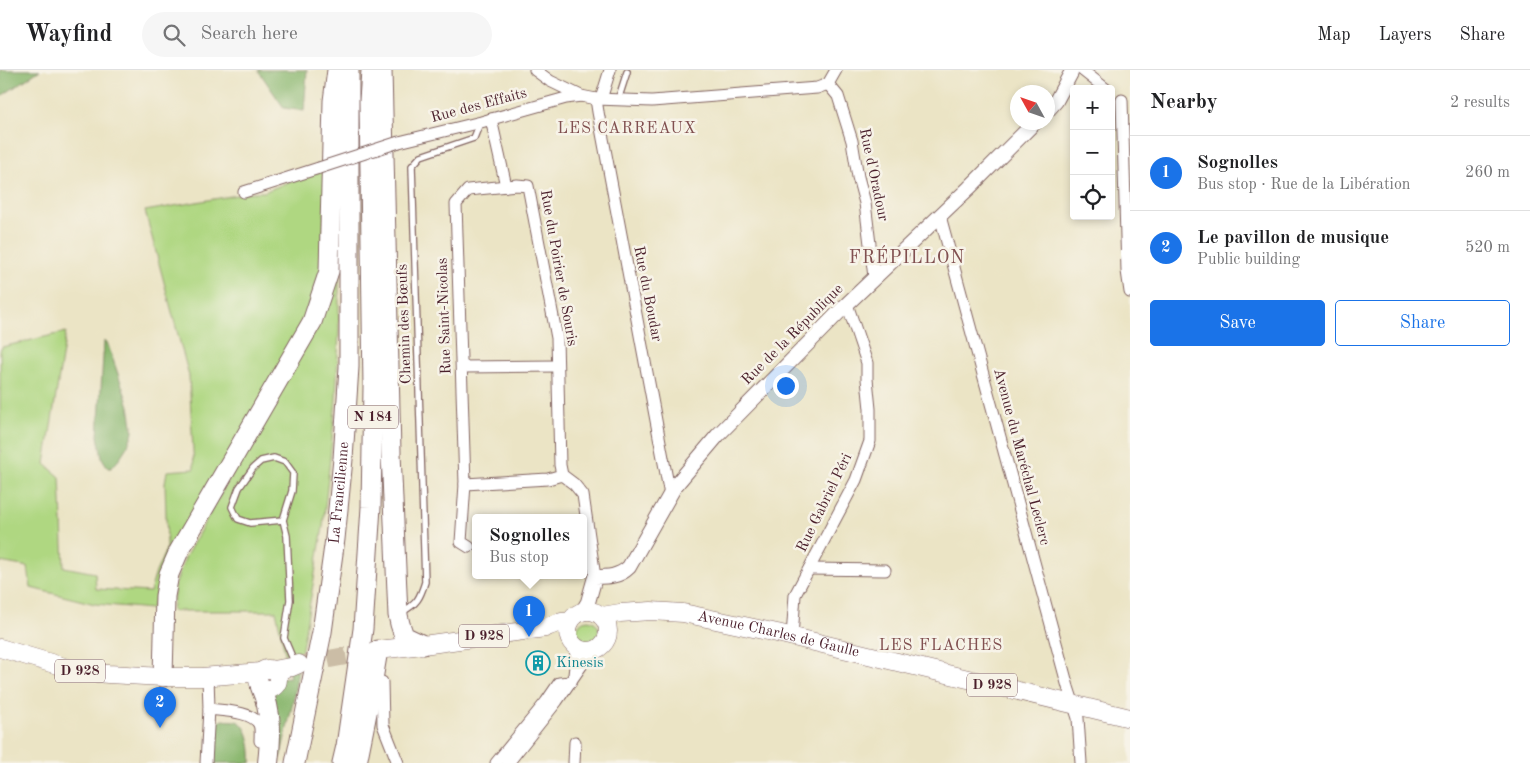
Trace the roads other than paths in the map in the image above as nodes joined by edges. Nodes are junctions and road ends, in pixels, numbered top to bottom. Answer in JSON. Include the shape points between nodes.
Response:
{"nodes":[{"id":1,"x":337,"y":70,"type":"edge"},
{"id":2,"x":349,"y":70,"type":"edge"},
{"id":3,"x":371,"y":70,"type":"edge"},
{"id":4,"x":382,"y":70,"type":"edge"},
{"id":5,"x":535,"y":70,"type":"edge"},
{"id":6,"x":610,"y":70,"type":"edge"},
{"id":7,"x":836,"y":70,"type":"edge"},
{"id":8,"x":1076,"y":71,"type":"edge"},
{"id":9,"x":627,"y":72,"type":"dead end"},
{"id":10,"x":828,"y":84,"type":"junction"},
{"id":11,"x":1099,"y":85,"type":"edge"},
{"id":12,"x":1115,"y":95,"type":"edge"},
{"id":13,"x":581,"y":96,"type":"junction"},
{"id":14,"x":599,"y":99,"type":"junction"},
{"id":15,"x":618,"y":100,"type":"junction"},
{"id":16,"x":1055,"y":102,"type":"edge"},
{"id":17,"x":1126,"y":102,"type":"edge"},
{"id":18,"x":486,"y":121,"type":"junction"},
{"id":19,"x":1027,"y":130,"type":"edge"},
{"id":20,"x":506,"y":186,"type":"junction"},
{"id":21,"x":244,"y":192,"type":"dead end"},
{"id":22,"x":940,"y":216,"type":"junction"},
{"id":23,"x":874,"y":277,"type":"junction"},
{"id":24,"x":1130,"y":292,"type":"edge"},
{"id":25,"x":847,"y":304,"type":"junction"},
{"id":26,"x":558,"y":366,"type":"junction"},
{"id":27,"x":462,"y":367,"type":"junction"},
{"id":28,"x":254,"y":408,"type":"dead end"},
{"id":29,"x":562,"y":475,"type":"junction"},
{"id":30,"x":465,"y":484,"type":"junction"},
{"id":31,"x":670,"y":495,"type":"junction"},
{"id":32,"x":586,"y":514,"type":"edge"},
{"id":33,"x":587,"y":517,"type":"edge"},
{"id":34,"x":283,"y":520,"type":"junction"},
{"id":35,"x":469,"y":547,"type":"dead end"},
{"id":36,"x":808,"y":569,"type":"junction"},
{"id":37,"x":885,"y":570,"type":"dead end"},
{"id":38,"x":598,"y":577,"type":"junction"},
{"id":39,"x":398,"y":615,"type":"junction"},
{"id":40,"x":586,"y":625,"type":"junction"},
{"id":41,"x":792,"y":637,"type":"junction"},
{"id":42,"x":423,"y":645,"type":"junction"},
{"id":43,"x":0,"y":648,"type":"edge"},
{"id":44,"x":378,"y":650,"type":"joint"},
{"id":45,"x":594,"y":651,"type":"junction"},
{"id":46,"x":295,"y":666,"type":"joint"},
{"id":47,"x":208,"y":676,"type":"junction"},
{"id":48,"x":163,"y":677,"type":"junction"},
{"id":49,"x":267,"y":679,"type":"junction"},
{"id":50,"x":572,"y":680,"type":"junction"},
{"id":51,"x":382,"y":682,"type":"dead end"},
{"id":52,"x":1074,"y":705,"type":"junction"},
{"id":53,"x":209,"y":709,"type":"junction"},
{"id":54,"x":1130,"y":718,"type":"edge"},
{"id":55,"x":574,"y":742,"type":"dead end"},
{"id":56,"x":206,"y":763,"type":"edge"},
{"id":57,"x":259,"y":763,"type":"edge"},
{"id":58,"x":268,"y":763,"type":"edge"},
{"id":59,"x":295,"y":763,"type":"edge"},
{"id":60,"x":342,"y":763,"type":"edge"},
{"id":61,"x":357,"y":763,"type":"edge"},
{"id":62,"x":398,"y":763,"type":"edge"},
{"id":63,"x":496,"y":763,"type":"edge"},
{"id":64,"x":508,"y":763,"type":"edge"},
{"id":65,"x":574,"y":763,"type":"edge"},
{"id":66,"x":1081,"y":763,"type":"edge"}],
"edges":[{"from":1,"to":48,"type":"highway","via":[[333,101],[329,271],[312,322],[169,574],[165,596]]},
{"from":2,"to":59,"type":"highway","name":"La Francilienne","number":"N 184","via":[[349,367],[343,459],[322,632]]},
{"from":3,"to":60,"type":"highway","name":"La Francilienne","number":"N 184","via":[[371,507],[363,629]]},
{"from":4,"to":39,"type":"highway"},
{"from":5,"to":13,"type":"street"},
{"from":6,"to":14,"type":"street"},
{"from":7,"to":10,"type":"street"},
{"from":8,"to":11,"type":"street"},
{"from":8,"to":16,"type":"street"},
{"from":9,"to":15,"type":"lane"},
{"from":10,"to":15,"type":"street","name":"Rue des Effaits","via":[[817,88],[702,98]]},
{"from":10,"to":23,"type":"street","name":"Rue d'Oradour","via":[[838,96],[852,141],[865,203]]},
{"from":12,"to":17,"type":"street"},
{"from":13,"to":14,"type":"street","name":"Rue des Effaits"},
{"from":13,"to":18,"type":"street","name":"Rue des Effaits"},
{"from":14,"to":15,"type":"street","name":"Rue des Effaits"},
{"from":14,"to":31,"type":"street","name":"Rue du Boudar","via":[[603,141]]},
{"from":17,"to":24,"type":"street","via":[[1127,271]]},
{"from":18,"to":20,"type":"street"},
{"from":18,"to":21,"type":"street","name":"Rue des Effaits","bridge":true,"via":[[399,142]]},
{"from":18,"to":39,"type":"lane","name":"Chemin des Bœufs","via":[[474,138],[421,156],[412,166],[425,582],[421,597]]},
{"from":19,"to":22,"type":"street","name":"Rue de la République"},
{"from":20,"to":26,"type":"street","name":"Rue du Poirier de Souris","via":[[528,186],[557,338]]},
{"from":20,"to":27,"type":"street","name":"Rue Saint-Nicolas","via":[[468,190],[456,204]]},
{"from":22,"to":23,"type":"street","name":"Rue de la République"},
{"from":22,"to":52,"type":"street","name":"Avenue du Maréchal Leclerc"},
{"from":23,"to":25,"type":"street","name":"Rue de la République"},
{"from":25,"to":31,"type":"street","name":"Rue de la République","via":[[718,435]]},
{"from":25,"to":36,"type":"street","name":"Rue Gabriel Péri","via":[[867,363],[870,441],[856,480]]},
{"from":26,"to":27,"type":"street"},
{"from":26,"to":29,"type":"street","name":"Rue du Poirier de Souris"},
{"from":27,"to":30,"type":"street","name":"Rue Saint-Nicolas"},
{"from":28,"to":48,"type":"street","via":[[170,558],[162,580],[157,602],[158,668]]},
{"from":29,"to":30,"type":"street","via":[[548,479]]},
{"from":29,"to":32,"type":"street","via":[[583,495]]},
{"from":30,"to":35,"type":"street","name":"Rue Saint-Nicolas","via":[[461,542]]},
{"from":31,"to":38,"type":"street","name":"Rue de la République","via":[[629,568],[620,574]]},
{"from":33,"to":38,"type":"street"},
{"from":34,"to":34,"type":"lane","via":[[292,491],[293,473],[285,462],[274,458],[261,461],[239,488],[232,506],[238,519],[250,523]]},
{"from":34,"to":46,"type":"lane","via":[[287,536],[290,600],[284,638]]},
{"from":36,"to":37,"type":"street","name":"Rue Gabriel Péri"},
{"from":36,"to":41,"type":"street","name":"Rue Gabriel Péri","via":[[795,595]]},
{"from":38,"to":40,"type":"street"},
{"from":39,"to":42,"type":"highway","via":[[404,636]]},
{"from":40,"to":41,"type":"main road","name":"Avenue Charles de Gaulle","number":"D 928","via":[[628,613],[651,611],[683,613]]},
{"from":40,"to":42,"type":"main road","number":"D 928","via":[[555,623],[546,628]]},
{"from":40,"to":45,"type":"main road","via":[[587,652]]},
{"from":40,"to":45,"type":"main road","via":[[608,636],[605,643]]},
{"from":40,"to":50,"type":"street"},
{"from":41,"to":52,"type":"main road","name":"Avenue Charles de Gaulle","number":"D 928"},
{"from":42,"to":44,"type":"main road","number":"D 928"},
{"from":43,"to":48,"type":"main road","number":"D 928","via":[[78,671]]},
{"from":44,"to":61,"type":"highway"},
{"from":45,"to":50,"type":"street"},
{"from":46,"to":49,"type":"main road"},
{"from":47,"to":48,"type":"main road","number":"D 928"},
{"from":47,"to":49,"type":"main road","number":"D 928","via":[[230,674]]},
{"from":47,"to":53,"type":"street"},
{"from":49,"to":58,"type":"highway","via":[[271,733]]},
{"from":50,"to":63,"type":"street","via":[[559,683]]},
{"from":50,"to":64,"type":"street"},
{"from":51,"to":62,"type":"street","via":[[383,725]]},
{"from":52,"to":54,"type":"main road","name":"Avenue Charles de Gaulle","number":"D 928"},
{"from":52,"to":66,"type":"street","name":"Avenue du Maréchal Leclerc","via":[[1079,724]]},
{"from":53,"to":56,"type":"street"},
{"from":53,"to":57,"type":"street","via":[[246,714],[255,719],[260,726]]},
{"from":55,"to":65,"type":"street"}]}
